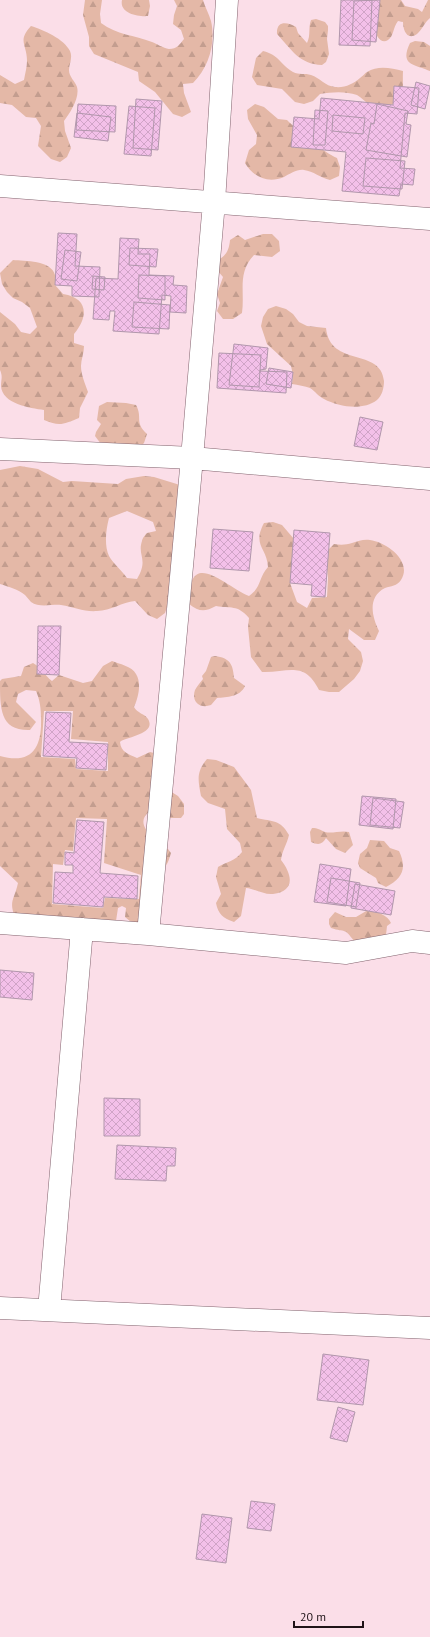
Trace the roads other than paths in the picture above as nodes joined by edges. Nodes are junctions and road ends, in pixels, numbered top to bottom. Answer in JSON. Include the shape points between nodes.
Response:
{"nodes":[{"id":1,"x":227,"y":0,"type":"edge"},
{"id":2,"x":0,"y":186,"type":"edge"},
{"id":3,"x":214,"y":202,"type":"junction"},
{"id":4,"x":430,"y":218,"type":"edge"},
{"id":5,"x":0,"y":449,"type":"edge"},
{"id":6,"x":192,"y":458,"type":"junction"},
{"id":7,"x":430,"y":479,"type":"edge"},
{"id":8,"x":0,"y":923,"type":"edge"},
{"id":9,"x":82,"y":929,"type":"junction"},
{"id":10,"x":148,"y":934,"type":"junction"},
{"id":11,"x":430,"y":943,"type":"edge"},
{"id":12,"x":0,"y":1308,"type":"edge"},
{"id":13,"x":49,"y":1310,"type":"junction"},
{"id":14,"x":430,"y":1328,"type":"edge"}],
"edges":[{"from":1,"to":3,"type":"street"},
{"from":2,"to":3,"type":"street"},
{"from":3,"to":4,"type":"street"},
{"from":3,"to":6,"type":"street"},
{"from":5,"to":6,"type":"street"},
{"from":6,"to":7,"type":"street"},
{"from":6,"to":10,"type":"street"},
{"from":8,"to":9,"type":"street"},
{"from":9,"to":10,"type":"street"},
{"from":9,"to":13,"type":"street"},
{"from":10,"to":11,"type":"street","via":[[346,952],[412,941]]},
{"from":12,"to":13,"type":"street"},
{"from":13,"to":14,"type":"street"}]}
